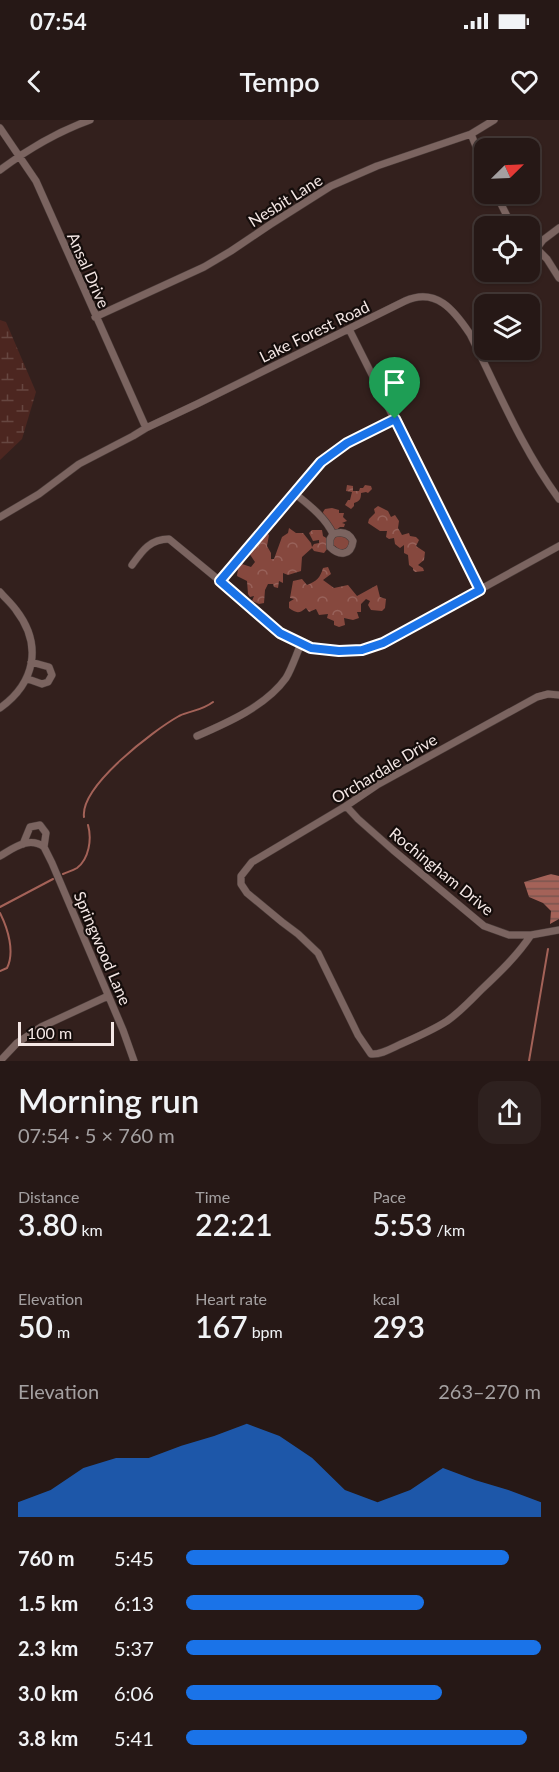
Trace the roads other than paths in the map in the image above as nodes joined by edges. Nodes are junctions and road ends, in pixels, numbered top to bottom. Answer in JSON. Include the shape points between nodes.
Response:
{"nodes":[{"id":1,"x":90,"y":120,"type":"edge"},
{"id":2,"x":494,"y":120,"type":"edge"},
{"id":3,"x":0,"y":128,"type":"edge"},
{"id":4,"x":471,"y":134,"type":"junction"},
{"id":5,"x":474,"y":141,"type":"edge"},
{"id":6,"x":19,"y":156,"type":"junction"},
{"id":7,"x":0,"y":170,"type":"edge"},
{"id":8,"x":559,"y":228,"type":"edge"},
{"id":9,"x":540,"y":244,"type":"edge"},
{"id":10,"x":540,"y":251,"type":"edge"},
{"id":11,"x":559,"y":278,"type":"edge"},
{"id":12,"x":96,"y":317,"type":"junction"},
{"id":13,"x":349,"y":329,"type":"junction"},
{"id":14,"x":395,"y":419,"type":"junction"},
{"id":15,"x":146,"y":428,"type":"junction"},
{"id":16,"x":294,"y":493,"type":"junction"},
{"id":17,"x":559,"y":500,"type":"edge"},
{"id":18,"x":0,"y":518,"type":"edge"},
{"id":19,"x":333,"y":534,"type":"dead end"},
{"id":20,"x":559,"y":546,"type":"edge"},
{"id":21,"x":132,"y":565,"type":"dead end"},
{"id":22,"x":220,"y":581,"type":"junction"},
{"id":23,"x":480,"y":590,"type":"junction"},
{"id":24,"x":0,"y":592,"type":"edge"},
{"id":25,"x":301,"y":644,"type":"junction"},
{"id":26,"x":31,"y":662,"type":"junction"},
{"id":27,"x":28,"y":678,"type":"junction"},
{"id":28,"x":559,"y":695,"type":"edge"},
{"id":29,"x":0,"y":708,"type":"edge"},
{"id":30,"x":197,"y":736,"type":"dead end"},
{"id":31,"x":346,"y":806,"type":"junction"},
{"id":32,"x":23,"y":844,"type":"junction"},
{"id":33,"x":44,"y":847,"type":"junction"},
{"id":34,"x":0,"y":856,"type":"edge"},
{"id":35,"x":559,"y":930,"type":"edge"},
{"id":36,"x":531,"y":936,"type":"junction"},
{"id":37,"x":108,"y":996,"type":"junction"},
{"id":38,"x":0,"y":1061,"type":"edge"},
{"id":39,"x":134,"y":1061,"type":"edge"}],
"edges":[{"from":1,"to":6,"type":"street"},
{"from":2,"to":4,"type":"street","name":"Nesbit Lane"},
{"from":3,"to":6,"type":"street","name":"Ansal Drive"},
{"from":4,"to":5,"type":"street"},
{"from":4,"to":12,"type":"street","name":"Nesbit Lane","via":[[331,186],[204,267]]},
{"from":6,"to":7,"type":"street"},
{"from":6,"to":12,"type":"street","name":"Ansal Drive","via":[[36,181]]},
{"from":8,"to":9,"type":"street"},
{"from":10,"to":11,"type":"street"},
{"from":12,"to":15,"type":"street","name":"Ansal Drive"},
{"from":13,"to":14,"type":"street"},
{"from":13,"to":15,"type":"street","name":"Lake Forest Road"},
{"from":13,"to":17,"type":"street","name":"Lake Forest Road","via":[[415,296],[433,297],[452,310],[470,334],[521,439]]},
{"from":14,"to":16,"type":"street","via":[[347,443],[321,462]]},
{"from":14,"to":23,"type":"street"},
{"from":15,"to":18,"type":"street","name":"Lake Forest Road","via":[[79,464]]},
{"from":16,"to":19,"type":"street"},
{"from":16,"to":22,"type":"street"},
{"from":20,"to":23,"type":"street"},
{"from":21,"to":22,"type":"street","via":[[146,547],[169,539]]},
{"from":22,"to":25,"type":"street","via":[[280,633]]},
{"from":23,"to":25,"type":"street","via":[[383,643],[362,650],[326,650]]},
{"from":24,"to":26,"type":"street","via":[[29,633]]},
{"from":25,"to":30,"type":"street","via":[[287,677],[274,691],[251,708]]},
{"from":26,"to":27,"type":"street"},
{"from":26,"to":27,"type":"street","via":[[49,667],[52,675],[42,684]]},
{"from":27,"to":29,"type":"street"},
{"from":28,"to":31,"type":"street","name":"Orchardale Drive","via":[[537,697],[377,784]]},
{"from":31,"to":36,"type":"street","name":"Rochingham Drive","via":[[484,926],[509,935]]},
{"from":31,"to":36,"type":"street","name":"Orchardale Drive","via":[[252,862],[241,876],[241,885],[318,953],[371,1054],[427,1032],[452,1017]]},
{"from":32,"to":33,"type":"street","via":[[32,841]]},
{"from":32,"to":33,"type":"street","name":"Springwood Lane","via":[[30,827],[40,825],[46,833]]},
{"from":32,"to":34,"type":"street"},
{"from":33,"to":37,"type":"street","name":"Springwood Lane"},
{"from":35,"to":36,"type":"street","name":"Rochingham Drive"},
{"from":37,"to":38,"type":"street","via":[[41,1027],[17,1043]]},
{"from":37,"to":39,"type":"street","name":"Springwood Lane"}]}
